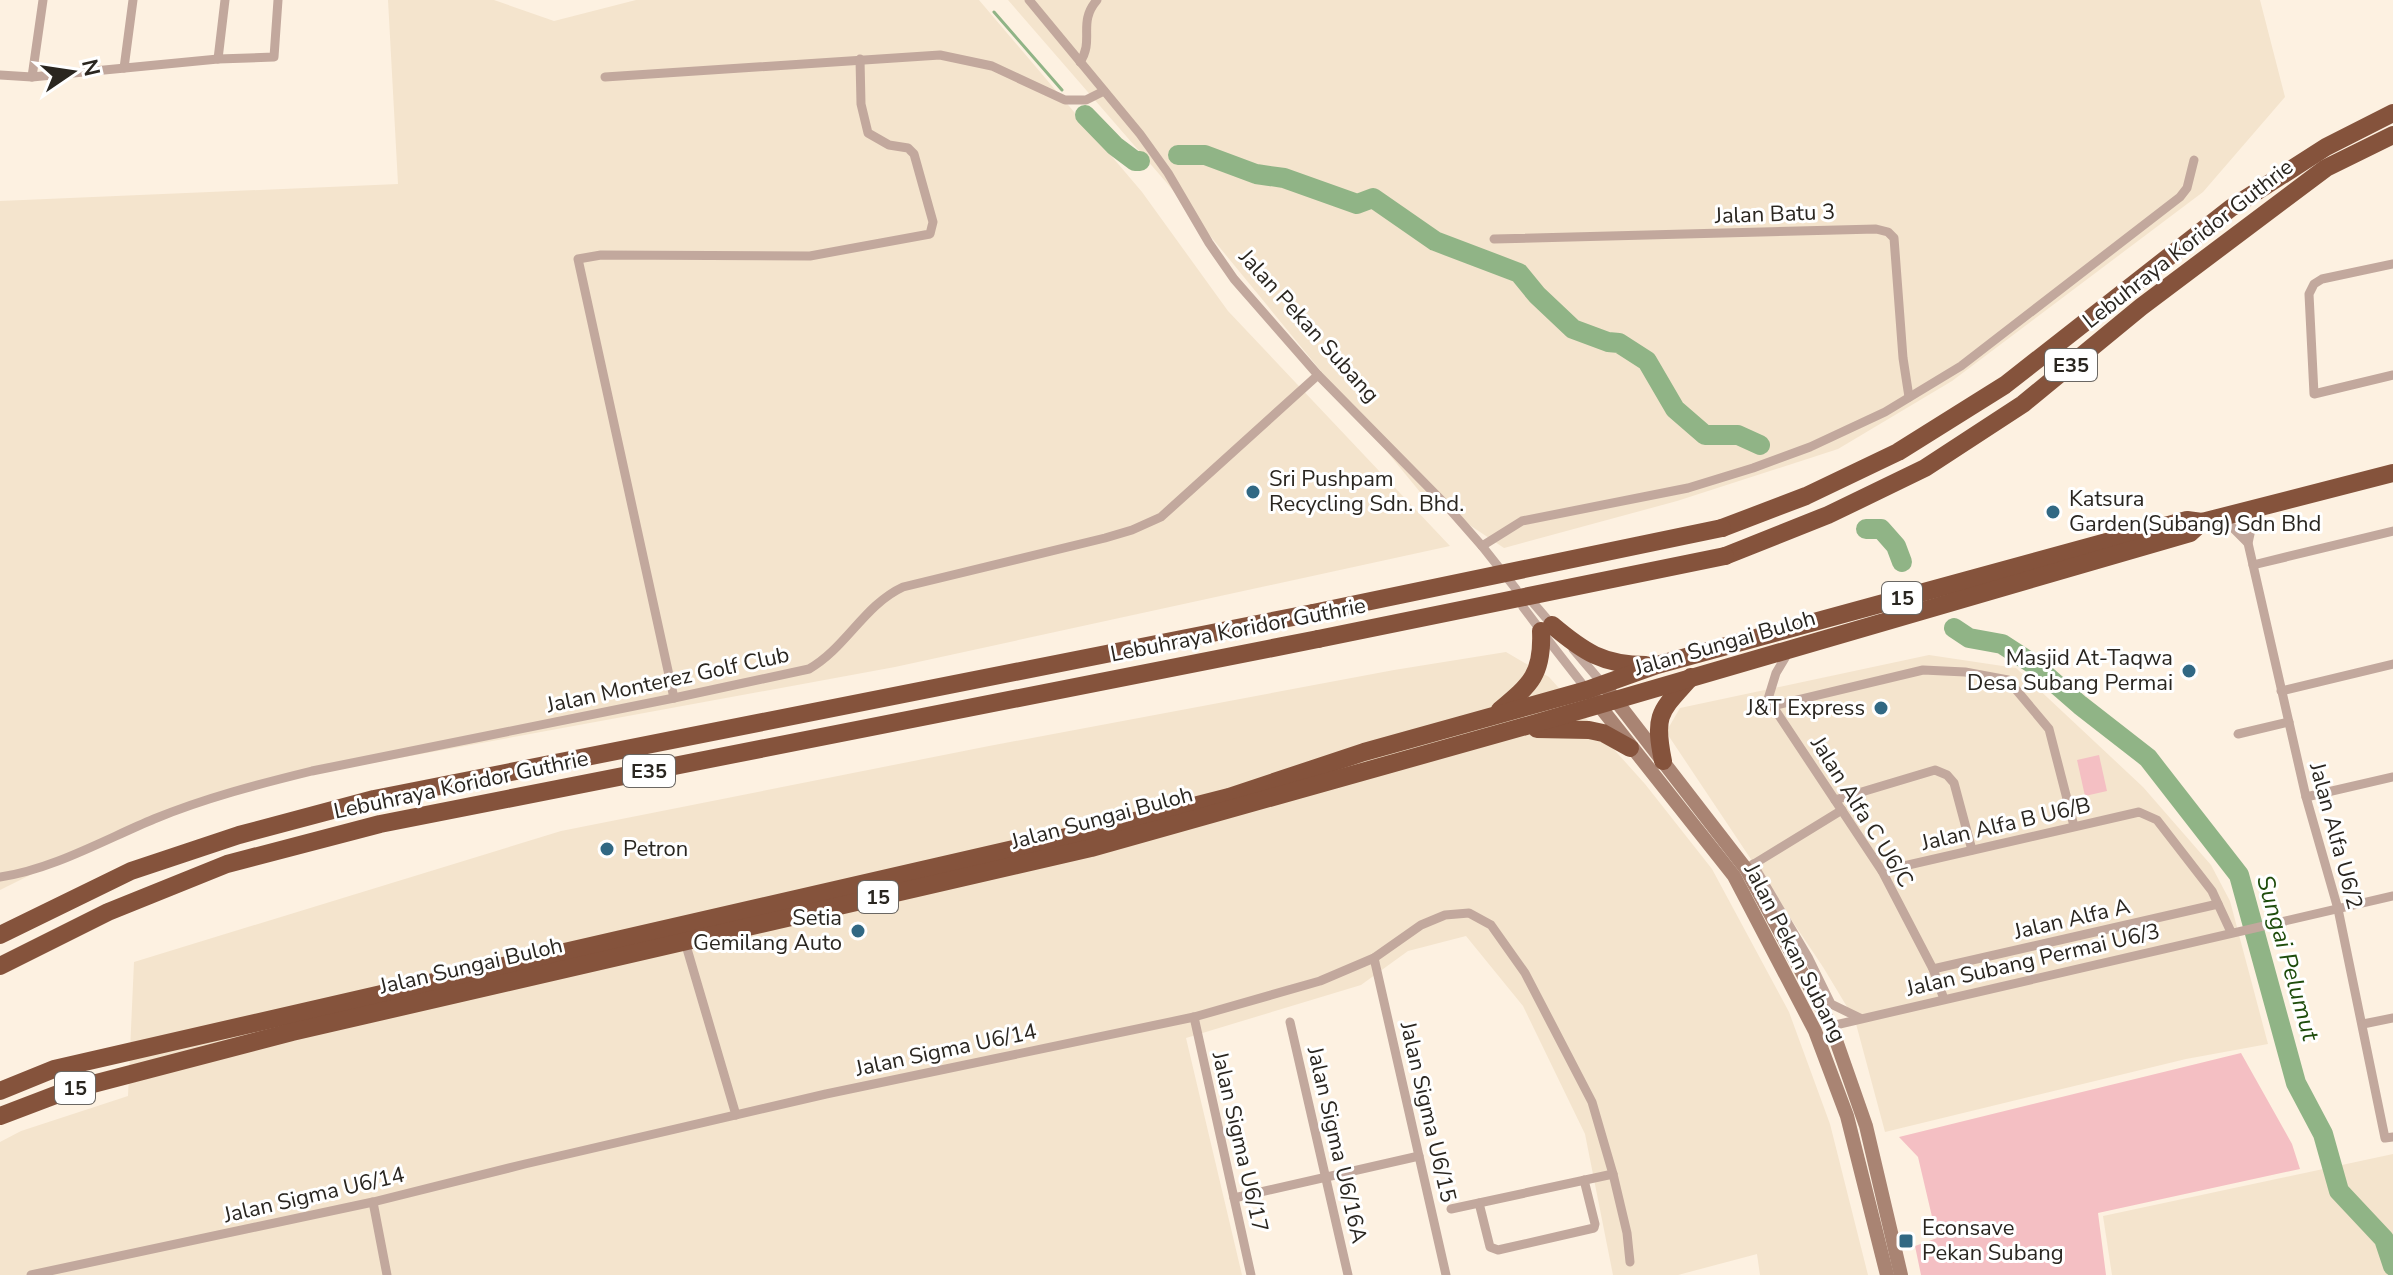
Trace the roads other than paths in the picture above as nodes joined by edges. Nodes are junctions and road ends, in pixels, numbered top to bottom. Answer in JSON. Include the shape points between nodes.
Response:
{"nodes":[{"id":1,"x":43,"y":0,"type":"edge"},
{"id":2,"x":133,"y":0,"type":"edge"},
{"id":3,"x":225,"y":0,"type":"edge"},
{"id":4,"x":278,"y":0,"type":"edge"},
{"id":5,"x":1029,"y":0,"type":"edge"},
{"id":6,"x":1097,"y":0,"type":"edge"},
{"id":7,"x":218,"y":59,"type":"junction"},
{"id":8,"x":860,"y":59,"type":"junction"},
{"id":9,"x":1080,"y":62,"type":"junction"},
{"id":10,"x":124,"y":68,"type":"junction"},
{"id":11,"x":0,"y":75,"type":"edge"},
{"id":12,"x":32,"y":77,"type":"junction"},
{"id":13,"x":605,"y":77,"type":"dead end"},
{"id":14,"x":1104,"y":91,"type":"junction"},
{"id":15,"x":2393,"y":113,"type":"edge"},
{"id":16,"x":2393,"y":135,"type":"edge"},
{"id":17,"x":2194,"y":160,"type":"dead end"},
{"id":18,"x":1494,"y":239,"type":"dead end"},
{"id":19,"x":2393,"y":264,"type":"edge"},
{"id":20,"x":1318,"y":375,"type":"junction"},
{"id":21,"x":2393,"y":375,"type":"edge"},
{"id":22,"x":1909,"y":397,"type":"junction"},
{"id":23,"x":2393,"y":473,"type":"edge"},
{"id":24,"x":2262,"y":507,"type":"junction"},
{"id":25,"x":2208,"y":521,"type":"junction"},
{"id":26,"x":2393,"y":531,"type":"edge"},
{"id":27,"x":2248,"y":543,"type":"junction"},
{"id":28,"x":1482,"y":546,"type":"junction"},
{"id":29,"x":2253,"y":565,"type":"junction"},
{"id":30,"x":1546,"y":628,"type":"junction"},
{"id":31,"x":1791,"y":649,"type":"junction"},
{"id":32,"x":2393,"y":664,"type":"edge"},
{"id":33,"x":1657,"y":665,"type":"junction"},
{"id":34,"x":1691,"y":677,"type":"junction"},
{"id":35,"x":2281,"y":691,"type":"junction"},
{"id":36,"x":1601,"y":694,"type":"junction"},
{"id":37,"x":674,"y":698,"type":"junction"},
{"id":38,"x":1772,"y":706,"type":"junction"},
{"id":39,"x":1495,"y":714,"type":"junction"},
{"id":40,"x":2289,"y":722,"type":"junction"},
{"id":41,"x":1526,"y":726,"type":"junction"},
{"id":42,"x":2238,"y":734,"type":"dead end"},
{"id":43,"x":1630,"y":748,"type":"junction"},
{"id":44,"x":1663,"y":761,"type":"junction"},
{"id":45,"x":2393,"y":777,"type":"edge"},
{"id":46,"x":2306,"y":797,"type":"junction"},
{"id":47,"x":1835,"y":800,"type":"junction"},
{"id":48,"x":1842,"y":810,"type":"junction"},
{"id":49,"x":2074,"y":826,"type":"junction"},
{"id":50,"x":1972,"y":850,"type":"junction"},
{"id":51,"x":1749,"y":867,"type":"junction"},
{"id":52,"x":1882,"y":871,"type":"junction"},
{"id":53,"x":0,"y":877,"type":"edge"},
{"id":54,"x":2393,"y":896,"type":"edge"},
{"id":55,"x":2218,"y":904,"type":"junction"},
{"id":56,"x":2338,"y":909,"type":"junction"},
{"id":57,"x":2231,"y":932,"type":"junction"},
{"id":58,"x":0,"y":935,"type":"edge"},
{"id":59,"x":685,"y":942,"type":"junction"},
{"id":60,"x":1374,"y":958,"type":"junction"},
{"id":61,"x":0,"y":966,"type":"edge"},
{"id":62,"x":1933,"y":969,"type":"junction"},
{"id":63,"x":1944,"y":999,"type":"junction"},
{"id":64,"x":1194,"y":1017,"type":"junction"},
{"id":65,"x":1862,"y":1018,"type":"junction"},
{"id":66,"x":2393,"y":1018,"type":"edge"},
{"id":67,"x":1290,"y":1022,"type":"dead end"},
{"id":68,"x":2363,"y":1024,"type":"junction"},
{"id":69,"x":1831,"y":1026,"type":"junction"},
{"id":70,"x":0,"y":1091,"type":"edge"},
{"id":71,"x":736,"y":1115,"type":"junction"},
{"id":72,"x":0,"y":1116,"type":"edge"},
{"id":73,"x":2389,"y":1137,"type":"edge"},
{"id":74,"x":1419,"y":1156,"type":"junction"},
{"id":75,"x":1613,"y":1174,"type":"junction"},
{"id":76,"x":1326,"y":1177,"type":"junction"},
{"id":77,"x":1584,"y":1180,"type":"junction"},
{"id":78,"x":1234,"y":1198,"type":"junction"},
{"id":79,"x":373,"y":1202,"type":"junction"},
{"id":80,"x":1479,"y":1203,"type":"junction"},
{"id":81,"x":1451,"y":1209,"type":"dead end"},
{"id":82,"x":1630,"y":1262,"type":"dead end"},
{"id":83,"x":31,"y":1275,"type":"edge"},
{"id":84,"x":387,"y":1275,"type":"edge"},
{"id":85,"x":1251,"y":1275,"type":"edge"},
{"id":86,"x":1348,"y":1275,"type":"edge"},
{"id":87,"x":1446,"y":1275,"type":"edge"},
{"id":88,"x":1887,"y":1275,"type":"edge"},
{"id":89,"x":1901,"y":1275,"type":"edge"}],
"edges":[{"from":1,"to":12,"type":"street"},
{"from":2,"to":10,"type":"street"},
{"from":3,"to":7,"type":"street"},
{"from":4,"to":7,"type":"street","via":[[274,57]]},
{"from":5,"to":9,"type":"street","name":"Jalan Pekan Subang"},
{"from":6,"to":9,"type":"street","via":[[1086,15],[1087,48]]},
{"from":7,"to":10,"type":"street"},
{"from":8,"to":13,"type":"street"},
{"from":8,"to":14,"type":"street","via":[[961,57],[1065,100],[1086,100]]},
{"from":8,"to":37,"type":"street","via":[[868,133],[914,154],[933,222],[930,234],[810,256],[578,259]]},
{"from":9,"to":14,"type":"street","name":"Jalan Pekan Subang"},
{"from":10,"to":12,"type":"street"},
{"from":11,"to":12,"type":"street"},
{"from":14,"to":20,"type":"street","name":"Jalan Pekan Subang","via":[[1168,173],[1234,279]]},
{"from":15,"to":58,"type":"highway","name":"Lebuhraya Koridor Guthrie","number":"E35","bridge":true,"via":[[2326,147],[2231,208],[2005,385],[1898,452],[1722,528],[374,799],[131,871]]},
{"from":16,"to":61,"type":"highway","name":"Lebuhraya Koridor Guthrie","number":"E35","bridge":true,"via":[[2326,168],[2141,307],[2023,404],[1925,468],[1725,556],[380,824],[227,864],[108,912]]},
{"from":17,"to":22,"type":"street","via":[[2180,197],[1961,366]]},
{"from":18,"to":22,"type":"street","name":"Jalan Batu 3","via":[[1888,232],[1894,238]]},
{"from":19,"to":21,"type":"street","via":[[2322,279],[2309,294],[2314,394]]},
{"from":20,"to":28,"type":"street","name":"Jalan Pekan Subang"},
{"from":20,"to":37,"type":"street","name":"Jalan Monterez Golf Club","via":[[1161,517],[1105,538],[903,587],[880,600],[809,669]]},
{"from":22,"to":28,"type":"street","via":[[1810,447],[1753,468],[1688,488],[1522,521]]},
{"from":23,"to":24,"type":"highway","name":"Jalan Sungai Buloh","number":"15"},
{"from":24,"to":25,"type":"highway","name":"Jalan Sungai Buloh","number":"15"},
{"from":24,"to":27,"type":"street"},
{"from":25,"to":27,"type":"street","via":[[2232,527]]},
{"from":25,"to":31,"type":"highway","name":"Jalan Sungai Buloh","number":"15","via":[[2190,533]]},
{"from":25,"to":33,"type":"highway","name":"Jalan Sungai Buloh","number":"15","via":[[2187,520]]},
{"from":26,"to":29,"type":"street"},
{"from":27,"to":29,"type":"street","name":"Jalan Alfa U6/2"},
{"from":28,"to":30,"type":"street","name":"Jalan Pekan Subang","via":[[1516,589],[1533,600]]},
{"from":29,"to":35,"type":"street","name":"Jalan Alfa U6/2"},
{"from":30,"to":33,"type":"highway","via":[[1599,658]]},
{"from":30,"to":36,"type":"street"},
{"from":30,"to":36,"type":"street"},
{"from":30,"to":39,"type":"highway","via":[[1534,678]]},
{"from":31,"to":34,"type":"highway","name":"Jalan Sungai Buloh","number":"15"},
{"from":31,"to":38,"type":"street","via":[[1769,689]]},
{"from":32,"to":35,"type":"street"},
{"from":33,"to":36,"type":"highway","name":"Jalan Sungai Buloh","number":"15"},
{"from":34,"to":36,"type":"highway","name":"Jalan Sungai Buloh","number":"15"},
{"from":34,"to":44,"type":"highway","via":[[1658,720]]},
{"from":35,"to":40,"type":"street","name":"Jalan Alfa U6/2"},
{"from":36,"to":39,"type":"highway","name":"Jalan Sungai Buloh","number":"15"},
{"from":36,"to":41,"type":"highway","name":"Jalan Sungai Buloh","number":"15"},
{"from":36,"to":43,"type":"main road","name":"Jalan Pekan Subang"},
{"from":36,"to":44,"type":"main road","name":"Jalan Pekan Subang"},
{"from":37,"to":53,"type":"street","name":"Jalan Monterez Golf Club","via":[[253,785],[158,817],[25,873]]},
{"from":38,"to":47,"type":"street","name":"Jalan Alfa C U6/C"},
{"from":38,"to":49,"type":"street","via":[[1923,670],[2008,680],[2049,729]]},
{"from":39,"to":70,"type":"highway","name":"Jalan Sungai Buloh","number":"15","via":[[1229,797],[1127,823],[54,1069]]},
{"from":40,"to":42,"type":"street"},
{"from":40,"to":46,"type":"street","name":"Jalan Alfa U6/2"},
{"from":41,"to":43,"type":"highway","via":[[1589,730]]},
{"from":41,"to":59,"type":"highway","name":"Jalan Sungai Buloh","number":"15","via":[[1091,848]]},
{"from":43,"to":88,"type":"main road","name":"Jalan Pekan Subang","via":[[1734,876],[1815,1031],[1847,1116]]},
{"from":44,"to":51,"type":"main road","name":"Jalan Pekan Subang"},
{"from":45,"to":46,"type":"street"},
{"from":46,"to":56,"type":"street","name":"Jalan Alfa U6/2"},
{"from":47,"to":48,"type":"street","name":"Jalan Alfa C U6/C"},
{"from":47,"to":50,"type":"street","via":[[1935,770],[1954,783]]},
{"from":48,"to":51,"type":"street"},
{"from":48,"to":52,"type":"street","name":"Jalan Alfa C U6/C"},
{"from":49,"to":50,"type":"street","name":"Jalan Alfa B U6/B"},
{"from":49,"to":55,"type":"street","name":"Jalan Alfa B U6/B","via":[[2139,812],[2157,820]]},
{"from":50,"to":52,"type":"street","name":"Jalan Alfa B U6/B"},
{"from":51,"to":65,"type":"street","via":[[1808,957],[1831,1004]]},
{"from":51,"to":69,"type":"main road","name":"Jalan Pekan Subang"},
{"from":52,"to":62,"type":"street","name":"Jalan Alfa C U6/C"},
{"from":54,"to":56,"type":"street"},
{"from":55,"to":57,"type":"street"},
{"from":55,"to":62,"type":"street","name":"Jalan Alfa A"},
{"from":56,"to":57,"type":"street","name":"Jalan Subang Permai U6/3"},
{"from":56,"to":68,"type":"street","name":"Jalan Alfa U6/2"},
{"from":57,"to":63,"type":"street","name":"Jalan Subang Permai U6/3"},
{"from":59,"to":71,"type":"street"},
{"from":59,"to":72,"type":"highway","name":"Jalan Sungai Buloh","number":"15","via":[[292,1032],[66,1091]]},
{"from":60,"to":64,"type":"street","name":"Jalan Sigma U6/14","via":[[1320,981]]},
{"from":60,"to":74,"type":"street","name":"Jalan Sigma U6/15"},
{"from":60,"to":75,"type":"street","name":"Jalan Sigma U6/14","via":[[1445,915],[1469,913],[1491,925],[1525,973],[1592,1102]]},
{"from":62,"to":63,"type":"street","name":"Jalan Alfa C U6/C"},
{"from":63,"to":65,"type":"street","name":"Jalan Subang Permai U6/3"},
{"from":64,"to":71,"type":"street","name":"Jalan Sigma U6/14"},
{"from":64,"to":78,"type":"street","name":"Jalan Sigma U6/17"},
{"from":65,"to":69,"type":"street","name":"Jalan Subang Permai U6/3"},
{"from":66,"to":68,"type":"street"},
{"from":67,"to":76,"type":"street","name":"Jalan Sigma U6/16A"},
{"from":68,"to":73,"type":"street","name":"Jalan Alfa U6/2"},
{"from":69,"to":89,"type":"main road","name":"Jalan Pekan Subang","via":[[1866,1126]]},
{"from":71,"to":79,"type":"street","name":"Jalan Sigma U6/14"},
{"from":74,"to":76,"type":"street"},
{"from":74,"to":87,"type":"street","name":"Jalan Sigma U6/15"},
{"from":75,"to":77,"type":"street"},
{"from":75,"to":82,"type":"street","name":"Jalan Sigma U6/14"},
{"from":76,"to":78,"type":"street"},
{"from":76,"to":86,"type":"street","name":"Jalan Sigma U6/16A"},
{"from":77,"to":80,"type":"street"},
{"from":77,"to":80,"type":"street","via":[[1594,1228],[1498,1250],[1490,1247]]},
{"from":78,"to":85,"type":"street","name":"Jalan Sigma U6/17"},
{"from":79,"to":83,"type":"street","name":"Jalan Sigma U6/14"},
{"from":79,"to":84,"type":"street"},
{"from":80,"to":81,"type":"street"}]}
